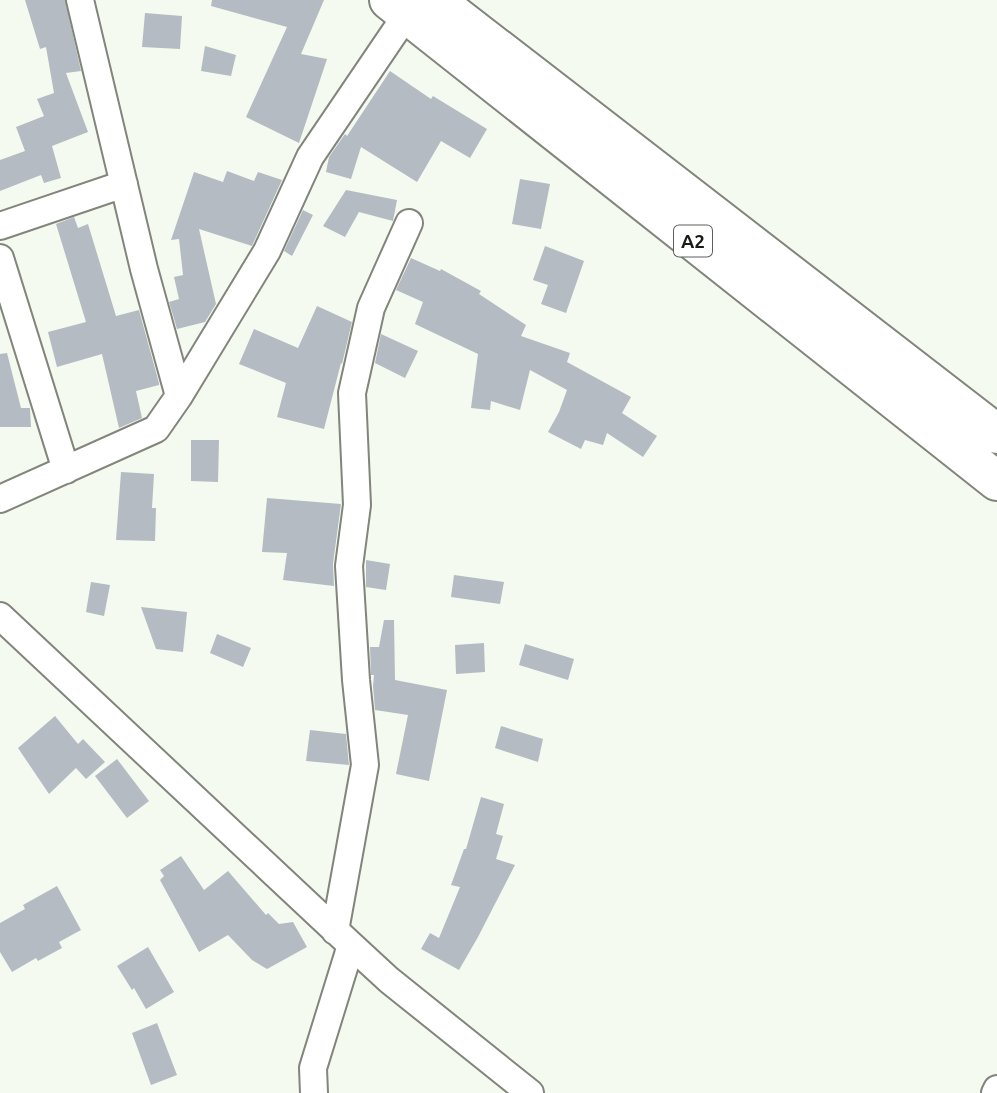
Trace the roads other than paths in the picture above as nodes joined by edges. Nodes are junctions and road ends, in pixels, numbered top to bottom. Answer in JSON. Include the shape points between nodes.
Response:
{"nodes":[{"id":1,"x":80,"y":0,"type":"edge"},
{"id":2,"x":411,"y":5,"type":"edge"},
{"id":3,"x":124,"y":184,"type":"junction"},
{"id":4,"x":410,"y":223,"type":"dead end"},
{"id":5,"x":0,"y":226,"type":"edge"},
{"id":6,"x":0,"y":258,"type":"edge"},
{"id":7,"x":179,"y":396,"type":"junction"},
{"id":8,"x":997,"y":434,"type":"edge"},
{"id":9,"x":66,"y":470,"type":"junction"},
{"id":10,"x":997,"y":481,"type":"edge"},
{"id":11,"x":0,"y":499,"type":"edge"},
{"id":12,"x":0,"y":616,"type":"edge"},
{"id":13,"x":343,"y":938,"type":"junction"},
{"id":14,"x":314,"y":1093,"type":"edge"},
{"id":15,"x":530,"y":1093,"type":"edge"}],
"edges":[{"from":1,"to":3,"type":"street"},
{"from":2,"to":7,"type":"street","via":[[310,157],[267,251]]},
{"from":2,"to":8,"type":"highway","number":"A2"},
{"from":2,"to":10,"type":"highway","number":"A2"},
{"from":3,"to":5,"type":"street"},
{"from":3,"to":7,"type":"street"},
{"from":4,"to":13,"type":"street","via":[[371,308],[352,393],[357,505],[349,566],[365,765]]},
{"from":6,"to":9,"type":"street"},
{"from":7,"to":9,"type":"street","via":[[156,429]]},
{"from":9,"to":11,"type":"street"},
{"from":12,"to":13,"type":"street"},
{"from":13,"to":14,"type":"street","via":[[313,1068]]},
{"from":13,"to":15,"type":"street"}]}
